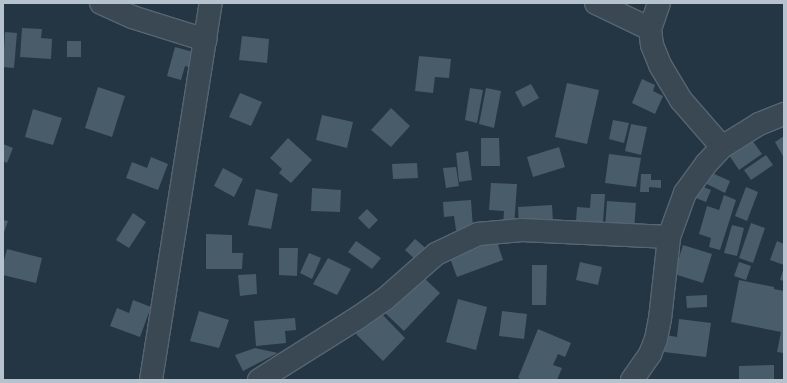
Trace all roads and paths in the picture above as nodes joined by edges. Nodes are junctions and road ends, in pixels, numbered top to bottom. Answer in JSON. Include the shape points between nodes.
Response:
{"nodes":[{"id":1,"x":101,"y":3,"type":"edge"},
{"id":2,"x":211,"y":3,"type":"edge"},
{"id":3,"x":596,"y":3,"type":"edge"},
{"id":4,"x":659,"y":3,"type":"edge"},
{"id":5,"x":650,"y":30,"type":"junction"},
{"id":6,"x":206,"y":40,"type":"junction"},
{"id":7,"x":784,"y":114,"type":"edge"},
{"id":8,"x":722,"y":147,"type":"junction"},
{"id":9,"x":668,"y":237,"type":"junction"},
{"id":10,"x":151,"y":380,"type":"edge"},
{"id":11,"x":259,"y":380,"type":"edge"},
{"id":12,"x":632,"y":380,"type":"edge"}],
"edges":[{"from":1,"to":6,"type":"street","via":[[132,17]]},
{"from":2,"to":6,"type":"street"},
{"from":3,"to":5,"type":"street"},
{"from":4,"to":5,"type":"street"},
{"from":5,"to":8,"type":"street","via":[[652,45],[660,65],[680,100]]},
{"from":6,"to":10,"type":"street"},
{"from":7,"to":8,"type":"street","via":[[759,124]]},
{"from":8,"to":9,"type":"street","via":[[685,193]]},
{"from":9,"to":11,"type":"street","via":[[522,230],[478,234],[436,254],[385,299]]},
{"from":9,"to":12,"type":"street","via":[[656,340],[650,354]]}]}
